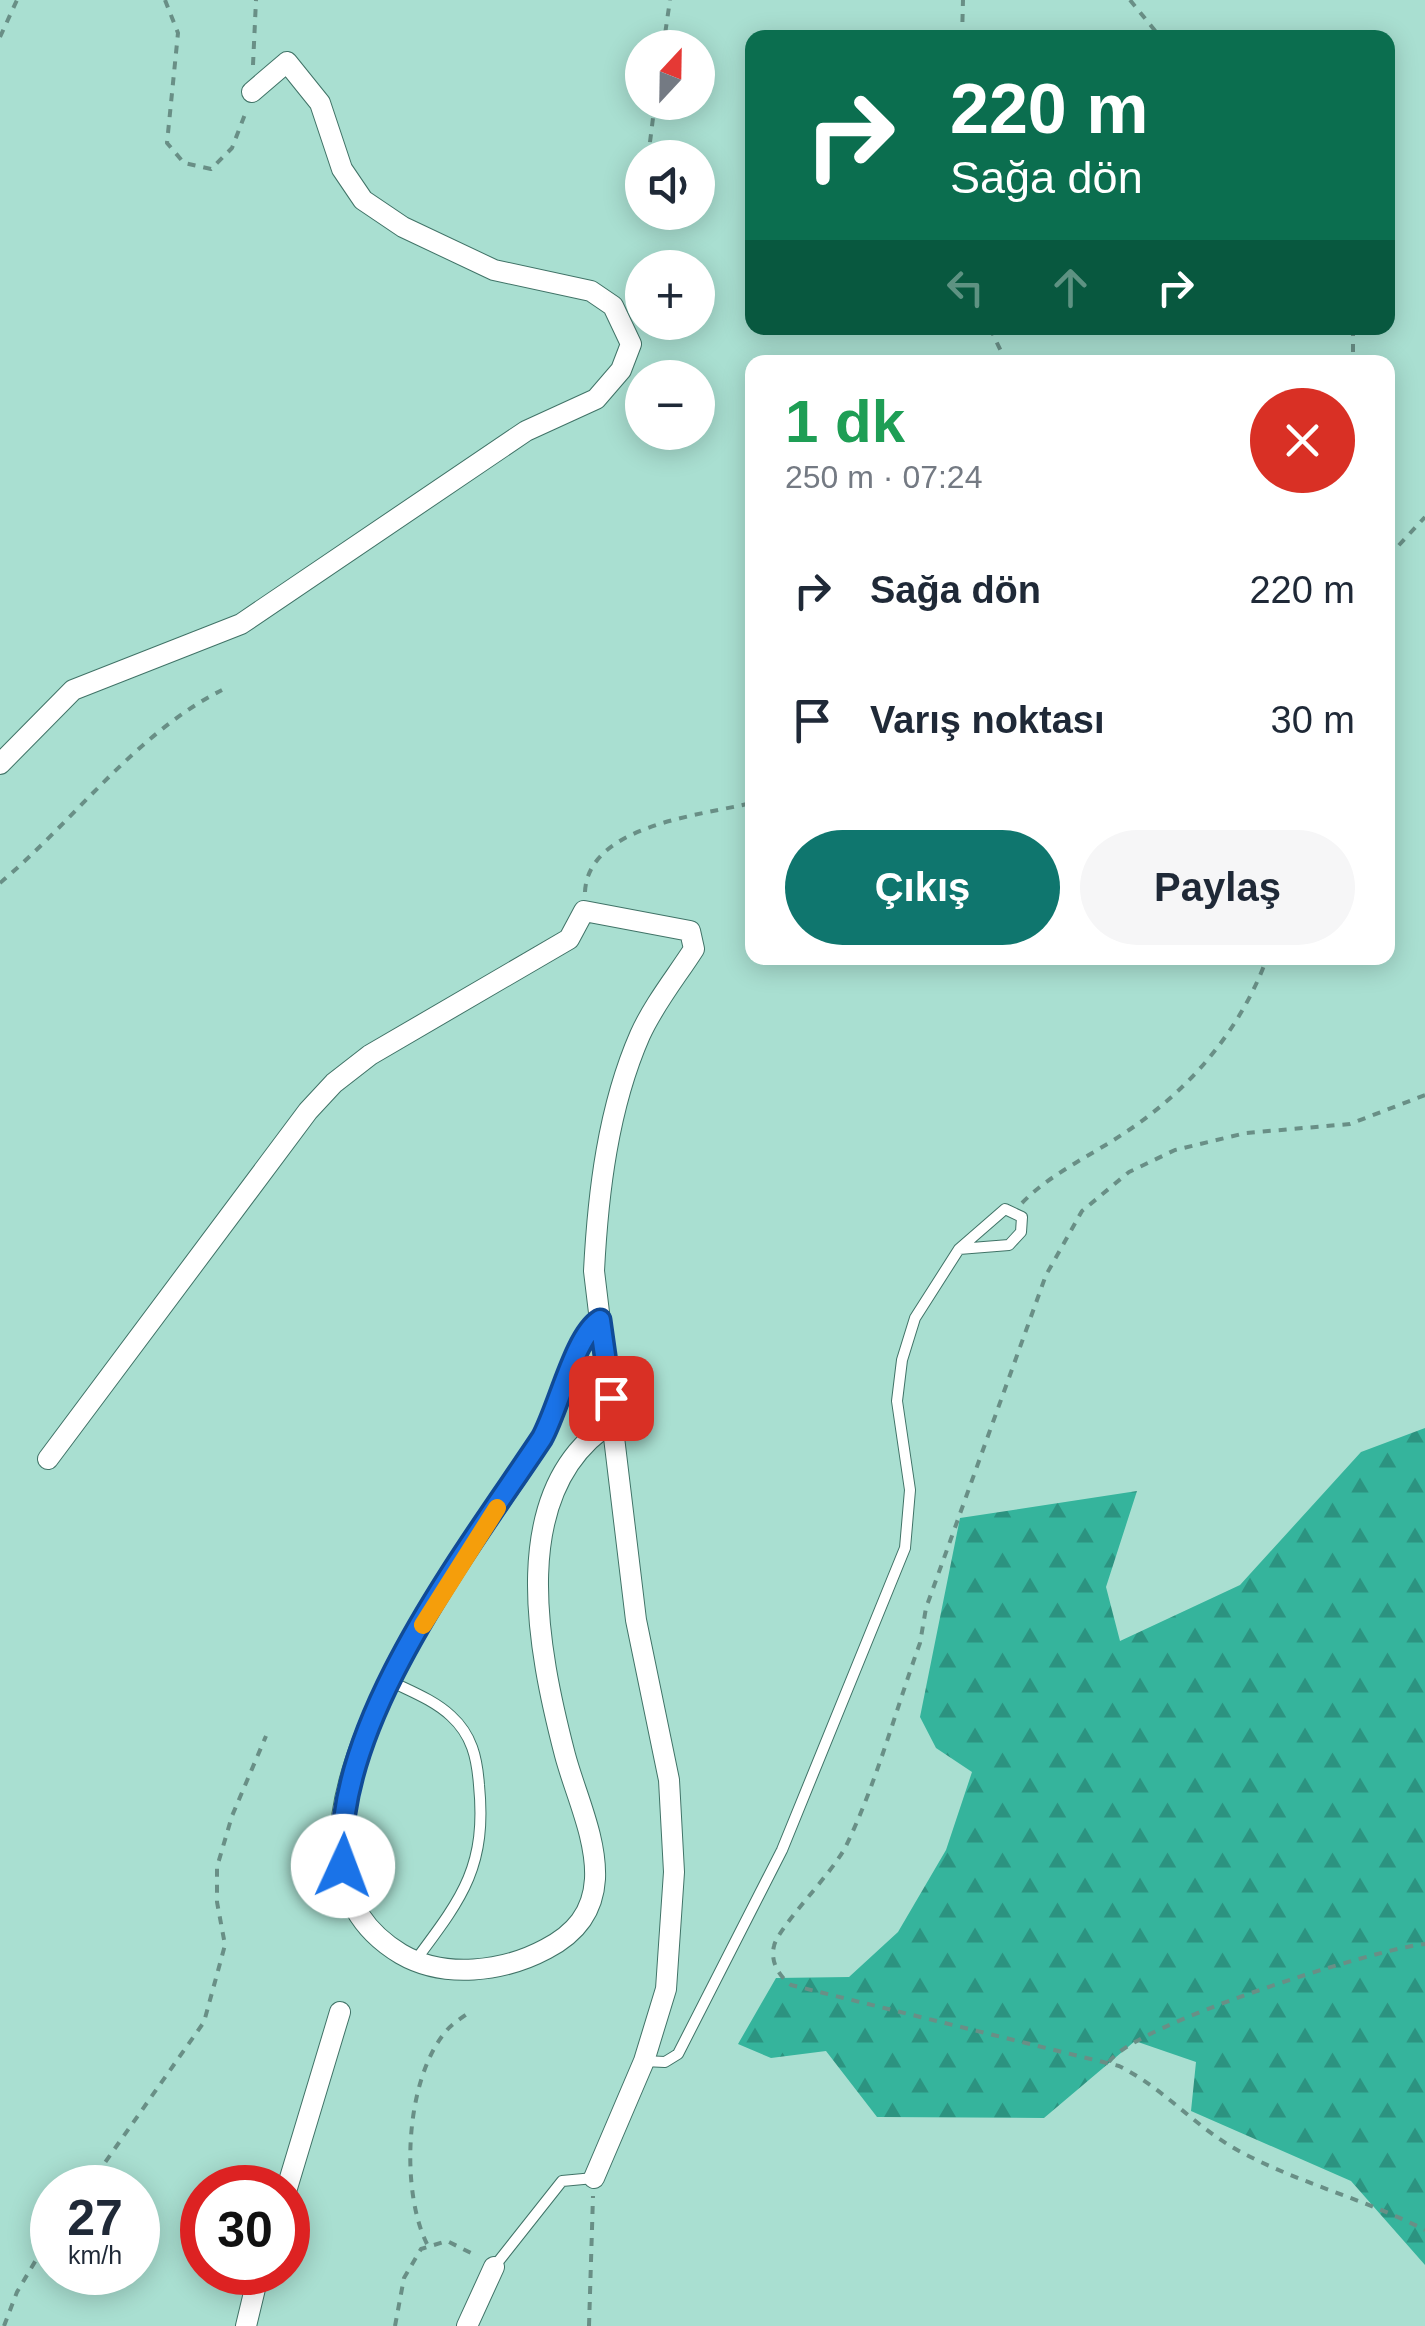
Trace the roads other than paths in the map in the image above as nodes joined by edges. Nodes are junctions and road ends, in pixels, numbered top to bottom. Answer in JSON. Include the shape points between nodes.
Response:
{"nodes":[{"id":1,"x":252,"y":92,"type":"dead end"},
{"id":2,"x":0,"y":764,"type":"edge"},
{"id":3,"x":958,"y":1250,"type":"junction"},
{"id":4,"x":600,"y":1320,"type":"junction"},
{"id":5,"x":614,"y":1420,"type":"junction"},
{"id":6,"x":48,"y":1460,"type":"dead end"},
{"id":7,"x":389,"y":1680,"type":"junction"},
{"id":8,"x":415,"y":1961,"type":"junction"},
{"id":9,"x":340,"y":2012,"type":"dead end"},
{"id":10,"x":644,"y":2062,"type":"junction"},
{"id":11,"x":294,"y":2165,"type":"edge"},
{"id":12,"x":594,"y":2178,"type":"joint"},
{"id":13,"x":494,"y":2267,"type":"joint"},
{"id":14,"x":253,"y":2295,"type":"edge"},
{"id":15,"x":246,"y":2326,"type":"edge"},
{"id":16,"x":467,"y":2326,"type":"edge"}],
"edges":[{"from":1,"to":2,"type":"street","via":[[287,62],[320,103],[342,169],[363,200],[403,228],[494,270],[590,291],[612,306],[631,344],[621,370],[596,399],[526,431],[270,608],[212,638],[72,690]]},
{"from":3,"to":3,"type":"lane","via":[[1005,1209],[1015,1210],[1022,1222],[1014,1242]]},
{"from":3,"to":10,"type":"lane","via":[[924,1299],[902,1360],[898,1420],[911,1506],[898,1566],[811,1785],[684,2047],[672,2060]]},
{"from":4,"to":5,"type":"street"},
{"from":4,"to":6,"type":"street","via":[[596,1232],[616,1114],[641,1034],[695,940],[685,928],[584,911],[569,939],[370,1055],[334,1083]]},
{"from":4,"to":7,"type":"street","via":[[578,1343],[542,1438]]},
{"from":5,"to":8,"type":"street","via":[[589,1436],[563,1474],[546,1516],[538,1576],[550,1686],[594,1862],[591,1903],[564,1938],[509,1964],[456,1969]]},
{"from":5,"to":10,"type":"street","via":[[636,1620],[664,1750],[674,1840],[666,1990]]},
{"from":7,"to":8,"type":"street","via":[[352,1772],[343,1866],[352,1900],[370,1928]]},
{"from":7,"to":8,"type":"lane","via":[[461,1726],[476,1758],[482,1814],[471,1880]]},
{"from":9,"to":11,"type":"street"},
{"from":10,"to":12,"type":"street"},
{"from":12,"to":13,"type":"lane","via":[[562,2182]]},
{"from":13,"to":16,"type":"street"},
{"from":14,"to":15,"type":"street"}]}
